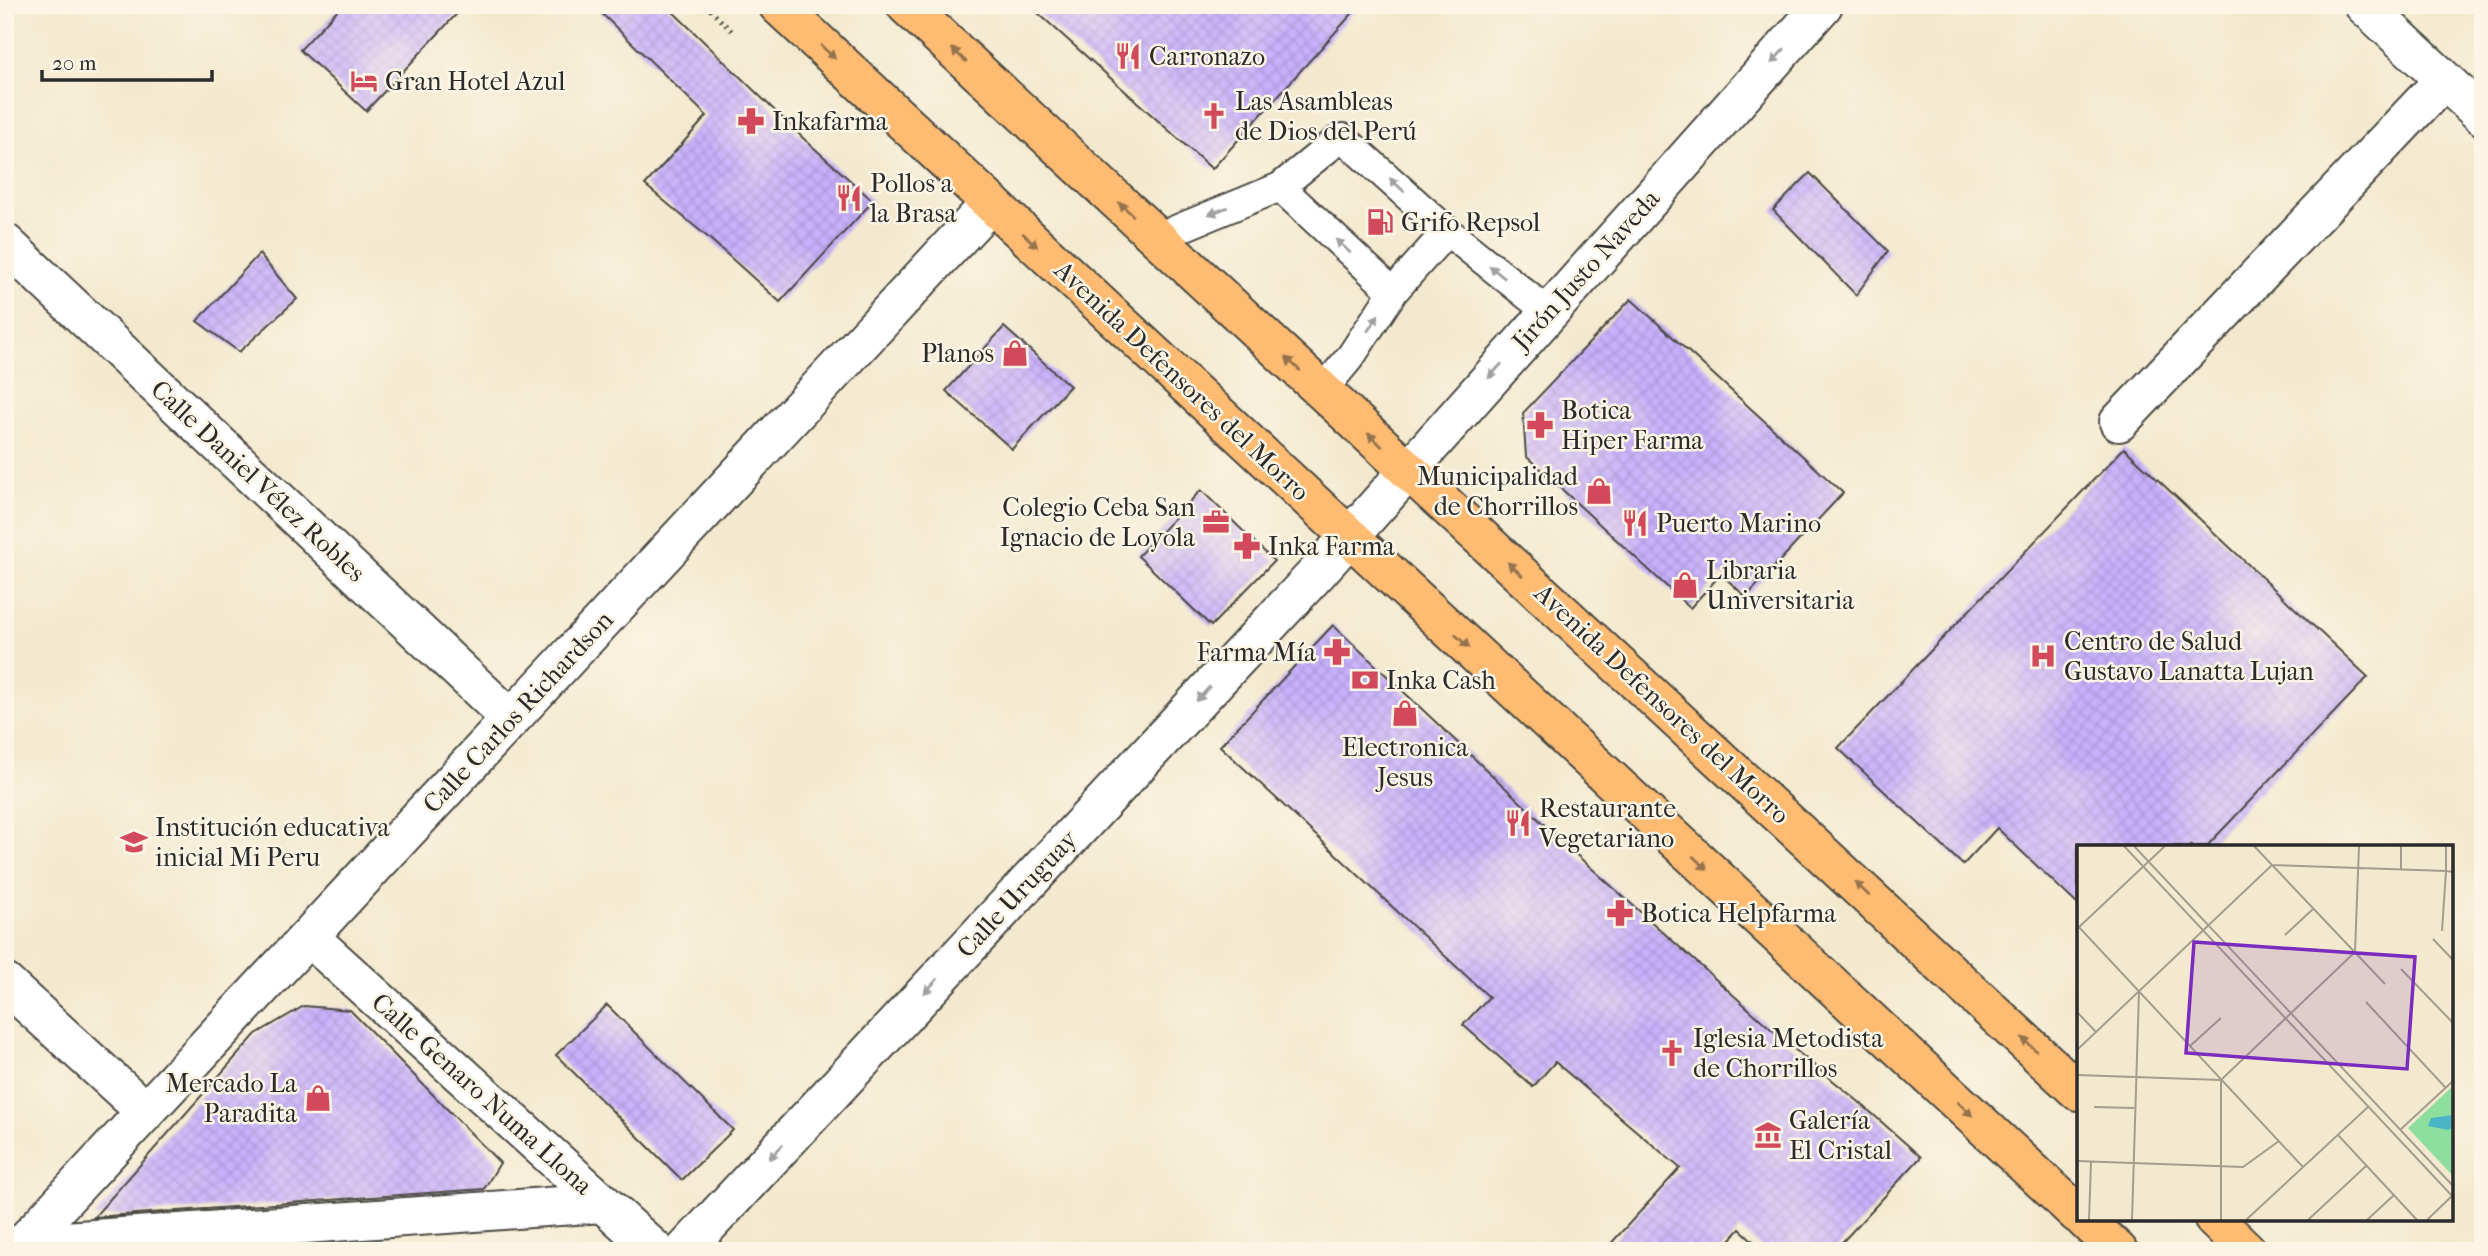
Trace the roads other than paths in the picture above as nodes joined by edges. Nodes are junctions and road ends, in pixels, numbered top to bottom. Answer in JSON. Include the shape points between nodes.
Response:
{"nodes":[{"id":1,"x":778,"y":5,"type":"edge"},
{"id":2,"x":906,"y":5,"type":"edge"},
{"id":3,"x":1823,"y":5,"type":"edge"},
{"id":4,"x":2364,"y":5,"type":"edge"},
{"id":5,"x":2444,"y":80,"type":"junction"},
{"id":6,"x":2483,"y":116,"type":"edge"},
{"id":7,"x":1280,"y":187,"type":"junction"},
{"id":8,"x":991,"y":203,"type":"junction"},
{"id":9,"x":1447,"y":231,"type":"junction"},
{"id":10,"x":1156,"y":238,"type":"junction"},
{"id":11,"x":5,"y":243,"type":"edge"},
{"id":12,"x":1393,"y":292,"type":"junction"},
{"id":13,"x":1548,"y":312,"type":"junction"},
{"id":14,"x":1322,"y":391,"type":"junction"},
{"id":15,"x":2119,"y":422,"type":"dead end"},
{"id":16,"x":1407,"y":469,"type":"junction"},
{"id":17,"x":1348,"y":535,"type":"junction"},
{"id":18,"x":511,"y":719,"type":"junction"},
{"id":19,"x":309,"y":936,"type":"junction"},
{"id":20,"x":5,"y":983,"type":"edge"},
{"id":21,"x":2077,"y":1090,"type":"edge"},
{"id":22,"x":145,"y":1111,"type":"junction"},
{"id":23,"x":603,"y":1203,"type":"junction"},
{"id":24,"x":2077,"y":1213,"type":"edge"},
{"id":25,"x":2086,"y":1221,"type":"edge"},
{"id":26,"x":2216,"y":1221,"type":"edge"},
{"id":27,"x":19,"y":1247,"type":"edge"},
{"id":28,"x":656,"y":1251,"type":"edge"},
{"id":29,"x":684,"y":1251,"type":"edge"},
{"id":30,"x":2119,"y":1251,"type":"edge"},
{"id":31,"x":2247,"y":1251,"type":"edge"}],
"edges":[{"from":1,"to":8,"type":"main road","name":"Avenida Defensores del Morro","one_way":true},
{"from":10,"to":2,"type":"main road","name":"Avenida Defensores del Morro","one_way":true},
{"from":3,"to":13,"type":"street","name":"Jirón Justo Naveda","one_way":true},
{"from":4,"to":5,"type":"street"},
{"from":5,"to":6,"type":"street"},
{"from":5,"to":15,"type":"street"},
{"from":9,"to":7,"type":"lane","one_way":true,"via":[[1343,138]]},
{"from":7,"to":10,"type":"lane","one_way":true},
{"from":12,"to":7,"type":"lane","one_way":true},
{"from":8,"to":17,"type":"main road","name":"Avenida Defensores del Morro","one_way":true},
{"from":8,"to":18,"type":"street","name":"Calle Carlos Richardson"},
{"from":9,"to":12,"type":"lane"},
{"from":13,"to":9,"type":"lane","one_way":true},
{"from":14,"to":10,"type":"main road","name":"Avenida Defensores del Morro","one_way":true},
{"from":11,"to":18,"type":"street","name":"Calle Daniel Vélez Robles"},
{"from":14,"to":12,"type":"lane","one_way":true},
{"from":13,"to":16,"type":"street","name":"Jirón Justo Naveda","one_way":true},
{"from":16,"to":14,"type":"main road","name":"Avenida Defensores del Morro","one_way":true},
{"from":16,"to":17,"type":"street","name":"Jirón Justo Naveda"},
{"from":21,"to":16,"type":"main road","name":"Avenida Defensores del Morro","one_way":true},
{"from":17,"to":24,"type":"main road","name":"Avenida Defensores del Morro","one_way":true},
{"from":17,"to":29,"type":"street","name":"Calle Uruguay","one_way":true},
{"from":18,"to":19,"type":"street","name":"Calle Carlos Richardson"},
{"from":19,"to":22,"type":"street","name":"Calle Carlos Richardson"},
{"from":19,"to":23,"type":"street","name":"Calle Genaro Numa Llona"},
{"from":20,"to":22,"type":"street"},
{"from":22,"to":27,"type":"street","name":"Calle Carlos Richardson"},
{"from":23,"to":27,"type":"street"},
{"from":23,"to":28,"type":"street","name":"Calle Genaro Numa Llona"},
{"from":25,"to":30,"type":"main road"},
{"from":26,"to":31,"type":"main road"}]}
